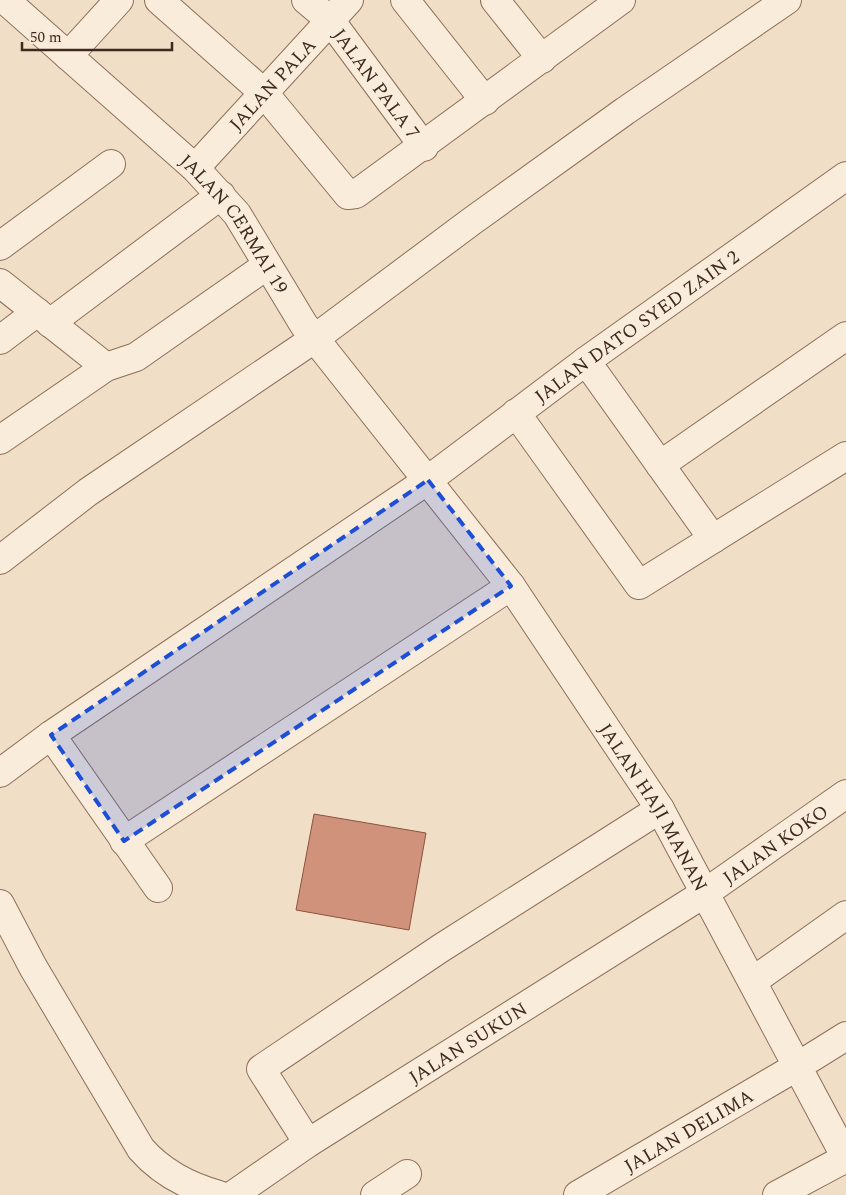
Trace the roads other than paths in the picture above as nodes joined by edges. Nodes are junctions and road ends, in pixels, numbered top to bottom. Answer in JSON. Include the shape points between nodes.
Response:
{"nodes":[{"id":1,"x":5,"y":0,"type":"edge"},
{"id":2,"x":119,"y":0,"type":"edge"},
{"id":3,"x":158,"y":0,"type":"edge"},
{"id":4,"x":306,"y":0,"type":"edge"},
{"id":5,"x":349,"y":0,"type":"edge"},
{"id":6,"x":405,"y":0,"type":"edge"},
{"id":7,"x":495,"y":0,"type":"edge"},
{"id":8,"x":787,"y":0,"type":"edge"},
{"id":9,"x":603,"y":5,"type":"edge"},
{"id":10,"x":330,"y":20,"type":"junction"},
{"id":11,"x":68,"y":56,"type":"junction"},
{"id":12,"x":542,"y":58,"type":"junction"},
{"id":13,"x":264,"y":93,"type":"junction"},
{"id":14,"x":485,"y":101,"type":"junction"},
{"id":15,"x":424,"y":146,"type":"junction"},
{"id":16,"x":111,"y":164,"type":"dead end"},
{"id":17,"x":195,"y":168,"type":"junction"},
{"id":18,"x":846,"y":176,"type":"edge"},
{"id":19,"x":221,"y":195,"type":"junction"},
{"id":20,"x":0,"y":246,"type":"edge"},
{"id":21,"x":266,"y":266,"type":"junction"},
{"id":22,"x":0,"y":283,"type":"edge"},
{"id":23,"x":44,"y":317,"type":"junction"},
{"id":24,"x":846,"y":336,"type":"edge"},
{"id":25,"x":314,"y":338,"type":"junction"},
{"id":26,"x":0,"y":340,"type":"edge"},
{"id":27,"x":586,"y":362,"type":"junction"},
{"id":28,"x":106,"y":367,"type":"junction"},
{"id":29,"x":516,"y":413,"type":"junction"},
{"id":30,"x":0,"y":440,"type":"edge"},
{"id":31,"x":846,"y":456,"type":"edge"},
{"id":32,"x":660,"y":465,"type":"junction"},
{"id":33,"x":428,"y":480,"type":"junction"},
{"id":34,"x":713,"y":539,"type":"junction"},
{"id":35,"x":0,"y":560,"type":"edge"},
{"id":36,"x":511,"y":586,"type":"junction"},
{"id":37,"x":51,"y":735,"type":"junction"},
{"id":38,"x":0,"y":773,"type":"edge"},
{"id":39,"x":846,"y":794,"type":"edge"},
{"id":40,"x":660,"y":809,"type":"junction"},
{"id":41,"x":124,"y":841,"type":"junction"},
{"id":42,"x":158,"y":888,"type":"dead end"},
{"id":43,"x":705,"y":893,"type":"junction"},
{"id":44,"x":0,"y":904,"type":"edge"},
{"id":45,"x":846,"y":914,"type":"edge"},
{"id":46,"x":753,"y":981,"type":"junction"},
{"id":47,"x":846,"y":1036,"type":"edge"},
{"id":48,"x":798,"y":1066,"type":"junction"},
{"id":49,"x":308,"y":1143,"type":"junction"},
{"id":50,"x":846,"y":1158,"type":"edge"},
{"id":51,"x":407,"y":1174,"type":"dead end"},
{"id":52,"x":219,"y":1195,"type":"edge"},
{"id":53,"x":233,"y":1195,"type":"edge"},
{"id":54,"x":375,"y":1195,"type":"edge"},
{"id":55,"x":578,"y":1195,"type":"edge"},
{"id":56,"x":777,"y":1195,"type":"edge"}],
"edges":[{"from":1,"to":11,"type":"street","name":"JALAN CERMAI 19"},
{"from":2,"to":11,"type":"street"},
{"from":3,"to":13,"type":"street"},
{"from":4,"to":10,"type":"street","name":"JALAN PALA 7"},
{"from":5,"to":10,"type":"street","name":"JALAN PALA"},
{"from":6,"to":14,"type":"street"},
{"from":7,"to":12,"type":"street"},
{"from":8,"to":25,"type":"street","via":[[625,111]]},
{"from":9,"to":12,"type":"street"},
{"from":10,"to":13,"type":"street","name":"JALAN PALA"},
{"from":10,"to":15,"type":"street","name":"JALAN PALA 7"},
{"from":11,"to":17,"type":"street","name":"JALAN CERMAI 19"},
{"from":12,"to":14,"type":"street"},
{"from":13,"to":15,"type":"street","via":[[348,195],[356,194]]},
{"from":13,"to":17,"type":"street","name":"JALAN PALA"},
{"from":14,"to":15,"type":"street"},
{"from":16,"to":20,"type":"street"},
{"from":17,"to":19,"type":"street","name":"JALAN CERMAI 19"},
{"from":18,"to":27,"type":"street","name":"JALAN DATO SYED ZAIN 2"},
{"from":19,"to":21,"type":"street","name":"JALAN CERMAI 19"},
{"from":19,"to":23,"type":"street"},
{"from":21,"to":25,"type":"street","name":"JALAN CERMAI 19"},
{"from":21,"to":28,"type":"street","via":[[136,357]]},
{"from":22,"to":23,"type":"street"},
{"from":23,"to":26,"type":"street"},
{"from":23,"to":28,"type":"street"},
{"from":24,"to":32,"type":"street"},
{"from":25,"to":33,"type":"street","name":"JALAN CERMAI 19"},
{"from":25,"to":35,"type":"street","via":[[88,492]]},
{"from":27,"to":29,"type":"street","name":"JALAN DATO SYED ZAIN 2"},
{"from":27,"to":32,"type":"street"},
{"from":28,"to":30,"type":"street"},
{"from":29,"to":33,"type":"street","name":"JALAN DATO SYED ZAIN 2"},
{"from":29,"to":34,"type":"street","via":[[639,585]]},
{"from":31,"to":34,"type":"street"},
{"from":32,"to":34,"type":"street"},
{"from":33,"to":36,"type":"street","name":"JALAN HAJI MANAN"},
{"from":33,"to":37,"type":"street","name":"JALAN DATO SYED ZAIN 2"},
{"from":36,"to":40,"type":"street","name":"JALAN HAJI MANAN"},
{"from":36,"to":41,"type":"street"},
{"from":37,"to":38,"type":"street","name":"JALAN DATO SYED ZAIN 2"},
{"from":37,"to":41,"type":"street"},
{"from":39,"to":43,"type":"street","name":"JALAN KOKO"},
{"from":40,"to":43,"type":"street","name":"JALAN HAJI MANAN"},
{"from":40,"to":49,"type":"street","via":[[441,948],[260,1069]]},
{"from":41,"to":42,"type":"street"},
{"from":43,"to":46,"type":"street","name":"JALAN HAJI MANAN"},
{"from":43,"to":49,"type":"street","name":"JALAN SUKUN"},
{"from":44,"to":52,"type":"street","via":[[33,967],[141,1149],[157,1166],[196,1188]]},
{"from":45,"to":46,"type":"street"},
{"from":46,"to":48,"type":"street","name":"JALAN HAJI MANAN"},
{"from":47,"to":48,"type":"street","name":"JALAN DELIMA"},
{"from":48,"to":50,"type":"street","name":"JALAN HAJI MANAN"},
{"from":48,"to":55,"type":"street","name":"JALAN DELIMA"},
{"from":49,"to":53,"type":"street","name":"JALAN SUKUN"},
{"from":50,"to":56,"type":"street"},
{"from":51,"to":54,"type":"street"}]}
